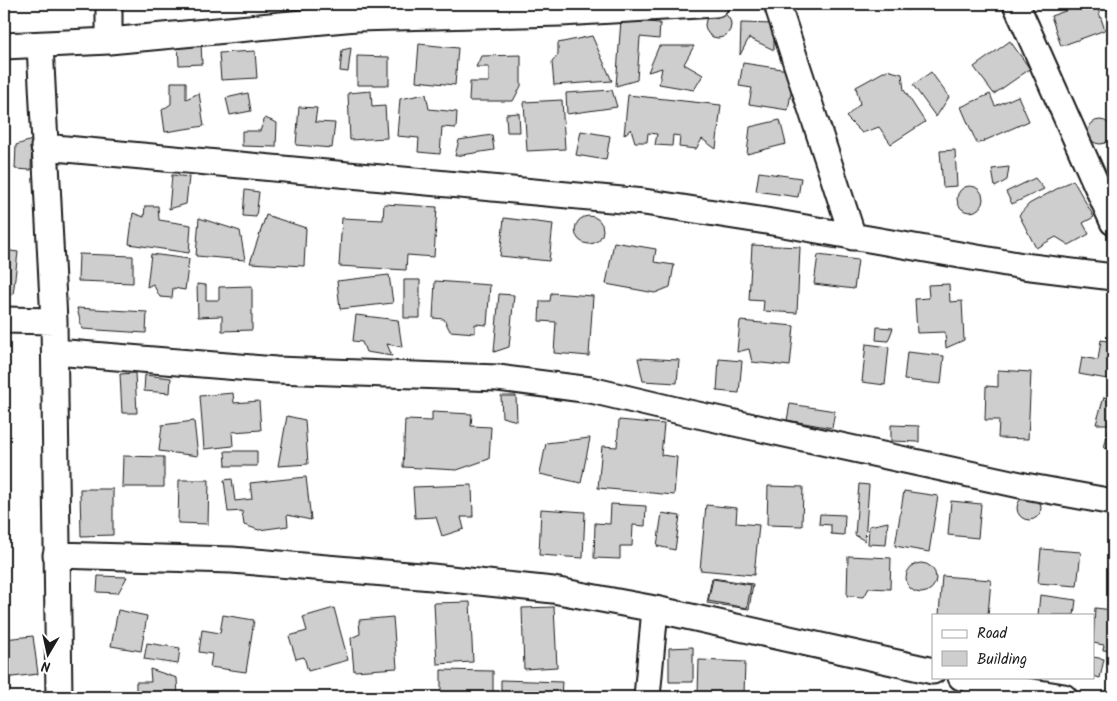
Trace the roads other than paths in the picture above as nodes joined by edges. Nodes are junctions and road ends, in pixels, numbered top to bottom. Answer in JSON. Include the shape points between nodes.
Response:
{"nodes":[{"id":1,"x":109,"y":4,"type":"edge"},
{"id":2,"x":716,"y":4,"type":"edge"},
{"id":3,"x":777,"y":4,"type":"edge"},
{"id":4,"x":1016,"y":4,"type":"edge"},
{"id":5,"x":561,"y":8,"type":"edge"},
{"id":6,"x":356,"y":11,"type":"edge"},
{"id":7,"x":109,"y":41,"type":"junction"},
{"id":8,"x":40,"y":45,"type":"junction"},
{"id":9,"x":4,"y":46,"type":"edge"},
{"id":10,"x":44,"y":147,"type":"junction"},
{"id":11,"x":1113,"y":222,"type":"edge"},
{"id":12,"x":853,"y":237,"type":"junction"},
{"id":13,"x":1113,"y":277,"type":"edge"},
{"id":14,"x":4,"y":320,"type":"edge"},
{"id":15,"x":54,"y":321,"type":"junction"},
{"id":16,"x":55,"y":352,"type":"junction"},
{"id":17,"x":1113,"y":502,"type":"edge"},
{"id":18,"x":56,"y":555,"type":"junction"},
{"id":19,"x":655,"y":609,"type":"junction"},
{"id":20,"x":932,"y":671,"type":"edge"},
{"id":21,"x":965,"y":678,"type":"edge"},
{"id":22,"x":59,"y":697,"type":"edge"},
{"id":23,"x":647,"y":697,"type":"edge"},
{"id":24,"x":1064,"y":697,"type":"edge"}],
"edges":[{"from":1,"to":7,"type":"street"},
{"from":2,"to":5,"type":"street"},
{"from":3,"to":12,"type":"street"},
{"from":4,"to":11,"type":"street"},
{"from":5,"to":6,"type":"street"},
{"from":6,"to":7,"type":"street"},
{"from":7,"to":8,"type":"street"},
{"from":8,"to":9,"type":"street"},
{"from":8,"to":10,"type":"street"},
{"from":10,"to":12,"type":"street","via":[[644,202]]},
{"from":10,"to":15,"type":"street"},
{"from":12,"to":13,"type":"street","via":[[1023,266]]},
{"from":14,"to":15,"type":"street"},
{"from":15,"to":16,"type":"street"},
{"from":16,"to":17,"type":"street","via":[[276,370],[498,378],[591,390],[1025,486]]},
{"from":16,"to":18,"type":"street"},
{"from":18,"to":19,"type":"street","via":[[232,560],[432,576],[553,590]]},
{"from":18,"to":22,"type":"street"},
{"from":19,"to":20,"type":"street"},
{"from":19,"to":23,"type":"street"},
{"from":21,"to":24,"type":"street"}]}
